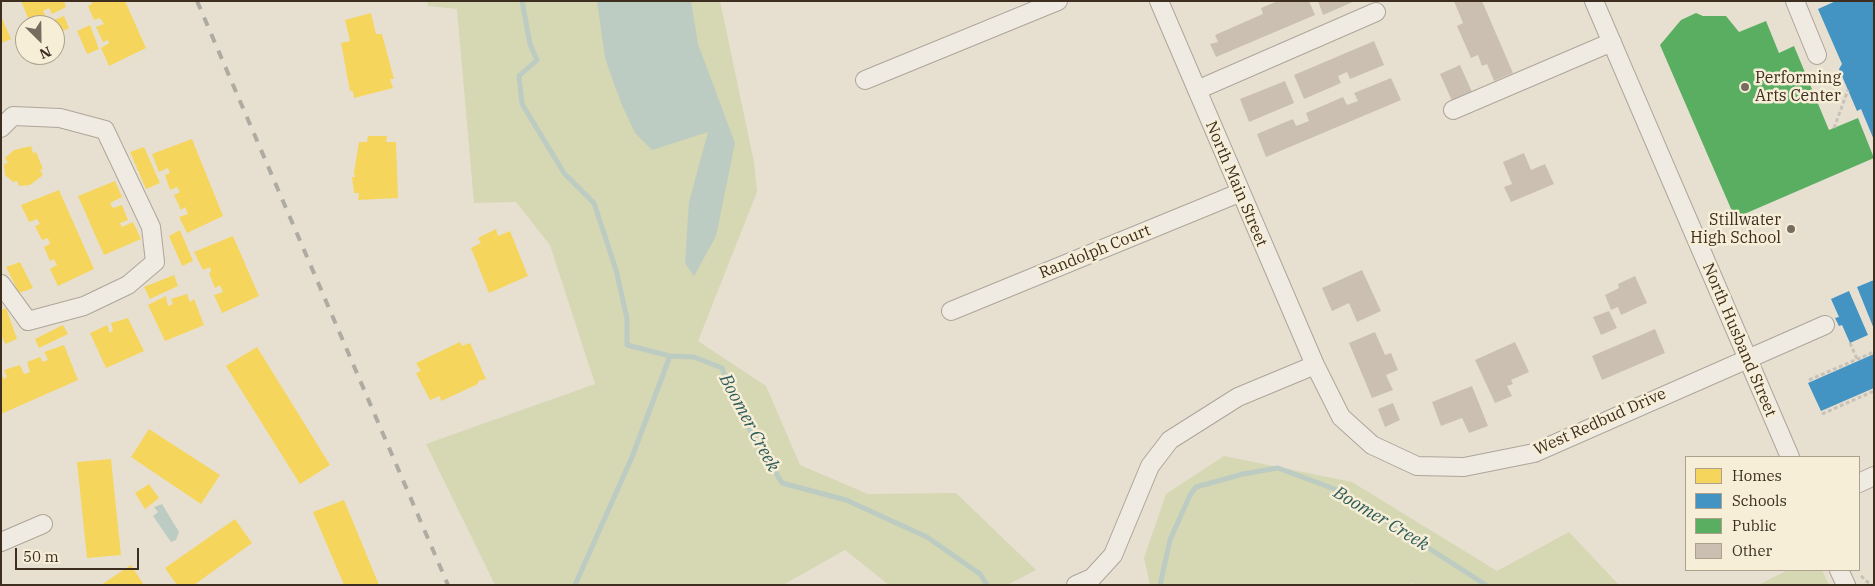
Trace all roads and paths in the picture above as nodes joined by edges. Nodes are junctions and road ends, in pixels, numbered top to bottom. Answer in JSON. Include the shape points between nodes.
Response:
{"nodes":[{"id":1,"x":1058,"y":1,"type":"edge"},
{"id":2,"x":1159,"y":1,"type":"edge"},
{"id":3,"x":1594,"y":1,"type":"edge"},
{"id":4,"x":1795,"y":1,"type":"edge"},
{"id":5,"x":1376,"y":12,"type":"dead end"},
{"id":6,"x":1612,"y":42,"type":"junction"},
{"id":7,"x":1817,"y":55,"type":"dead end"},
{"id":8,"x":865,"y":80,"type":"dead end"},
{"id":9,"x":1197,"y":90,"type":"junction"},
{"id":10,"x":1848,"y":90,"type":"dead end"},
{"id":11,"x":1453,"y":110,"type":"dead end"},
{"id":12,"x":5,"y":120,"type":"edge"},
{"id":13,"x":1834,"y":128,"type":"dead end"},
{"id":14,"x":1239,"y":192,"type":"junction"},
{"id":15,"x":1,"y":284,"type":"edge"},
{"id":16,"x":951,"y":311,"type":"dead end"},
{"id":17,"x":1826,"y":324,"type":"dead end"},
{"id":18,"x":1850,"y":343,"type":"dead end"},
{"id":19,"x":1874,"y":352,"type":"edge"},
{"id":20,"x":1747,"y":358,"type":"junction"},
{"id":21,"x":1857,"y":359,"type":"junction"},
{"id":22,"x":1315,"y":366,"type":"junction"},
{"id":23,"x":1808,"y":380,"type":"dead end"},
{"id":24,"x":1874,"y":392,"type":"edge"},
{"id":25,"x":1822,"y":414,"type":"dead end"},
{"id":26,"x":1790,"y":456,"type":"edge"},
{"id":27,"x":1874,"y":476,"type":"edge"},
{"id":28,"x":1860,"y":483,"type":"edge"},
{"id":29,"x":43,"y":524,"type":"dead end"},
{"id":30,"x":1,"y":542,"type":"edge"},
{"id":31,"x":1839,"y":571,"type":"edge"},
{"id":32,"x":1858,"y":571,"type":"edge"},
{"id":33,"x":1076,"y":585,"type":"edge"},
{"id":34,"x":1846,"y":585,"type":"edge"},
{"id":35,"x":1871,"y":585,"type":"edge"}],
"edges":[{"from":1,"to":8,"type":"street"},
{"from":2,"to":9,"type":"street","name":"North Main Street"},
{"from":3,"to":6,"type":"street","name":"North Husband Street"},
{"from":4,"to":7,"type":"street"},
{"from":5,"to":9,"type":"street"},
{"from":6,"to":11,"type":"street"},
{"from":6,"to":20,"type":"street","name":"North Husband Street"},
{"from":9,"to":14,"type":"street","name":"North Main Street"},
{"from":10,"to":13,"type":"path"},
{"from":12,"to":15,"type":"street","via":[[60,118],[105,130],[151,228],[155,262],[128,285],[84,306],[28,321]]},
{"from":14,"to":16,"type":"street","name":"Randolph Court"},
{"from":14,"to":22,"type":"street","name":"North Main Street"},
{"from":17,"to":20,"type":"street","name":"West Redbud Drive"},
{"from":18,"to":21,"type":"path"},
{"from":19,"to":21,"type":"path"},
{"from":20,"to":22,"type":"street","name":"West Redbud Drive","via":[[1534,453],[1464,467],[1417,466],[1372,445],[1341,417]]},
{"from":20,"to":26,"type":"street","name":"North Husband Street"},
{"from":21,"to":23,"type":"path"},
{"from":22,"to":33,"type":"street","via":[[1238,398],[1170,440],[1150,466],[1113,556],[1092,578]]},
{"from":24,"to":25,"type":"path"},
{"from":27,"to":28,"type":"street"},
{"from":29,"to":30,"type":"street"},
{"from":31,"to":34,"type":"street"},
{"from":32,"to":35,"type":"path"}]}
